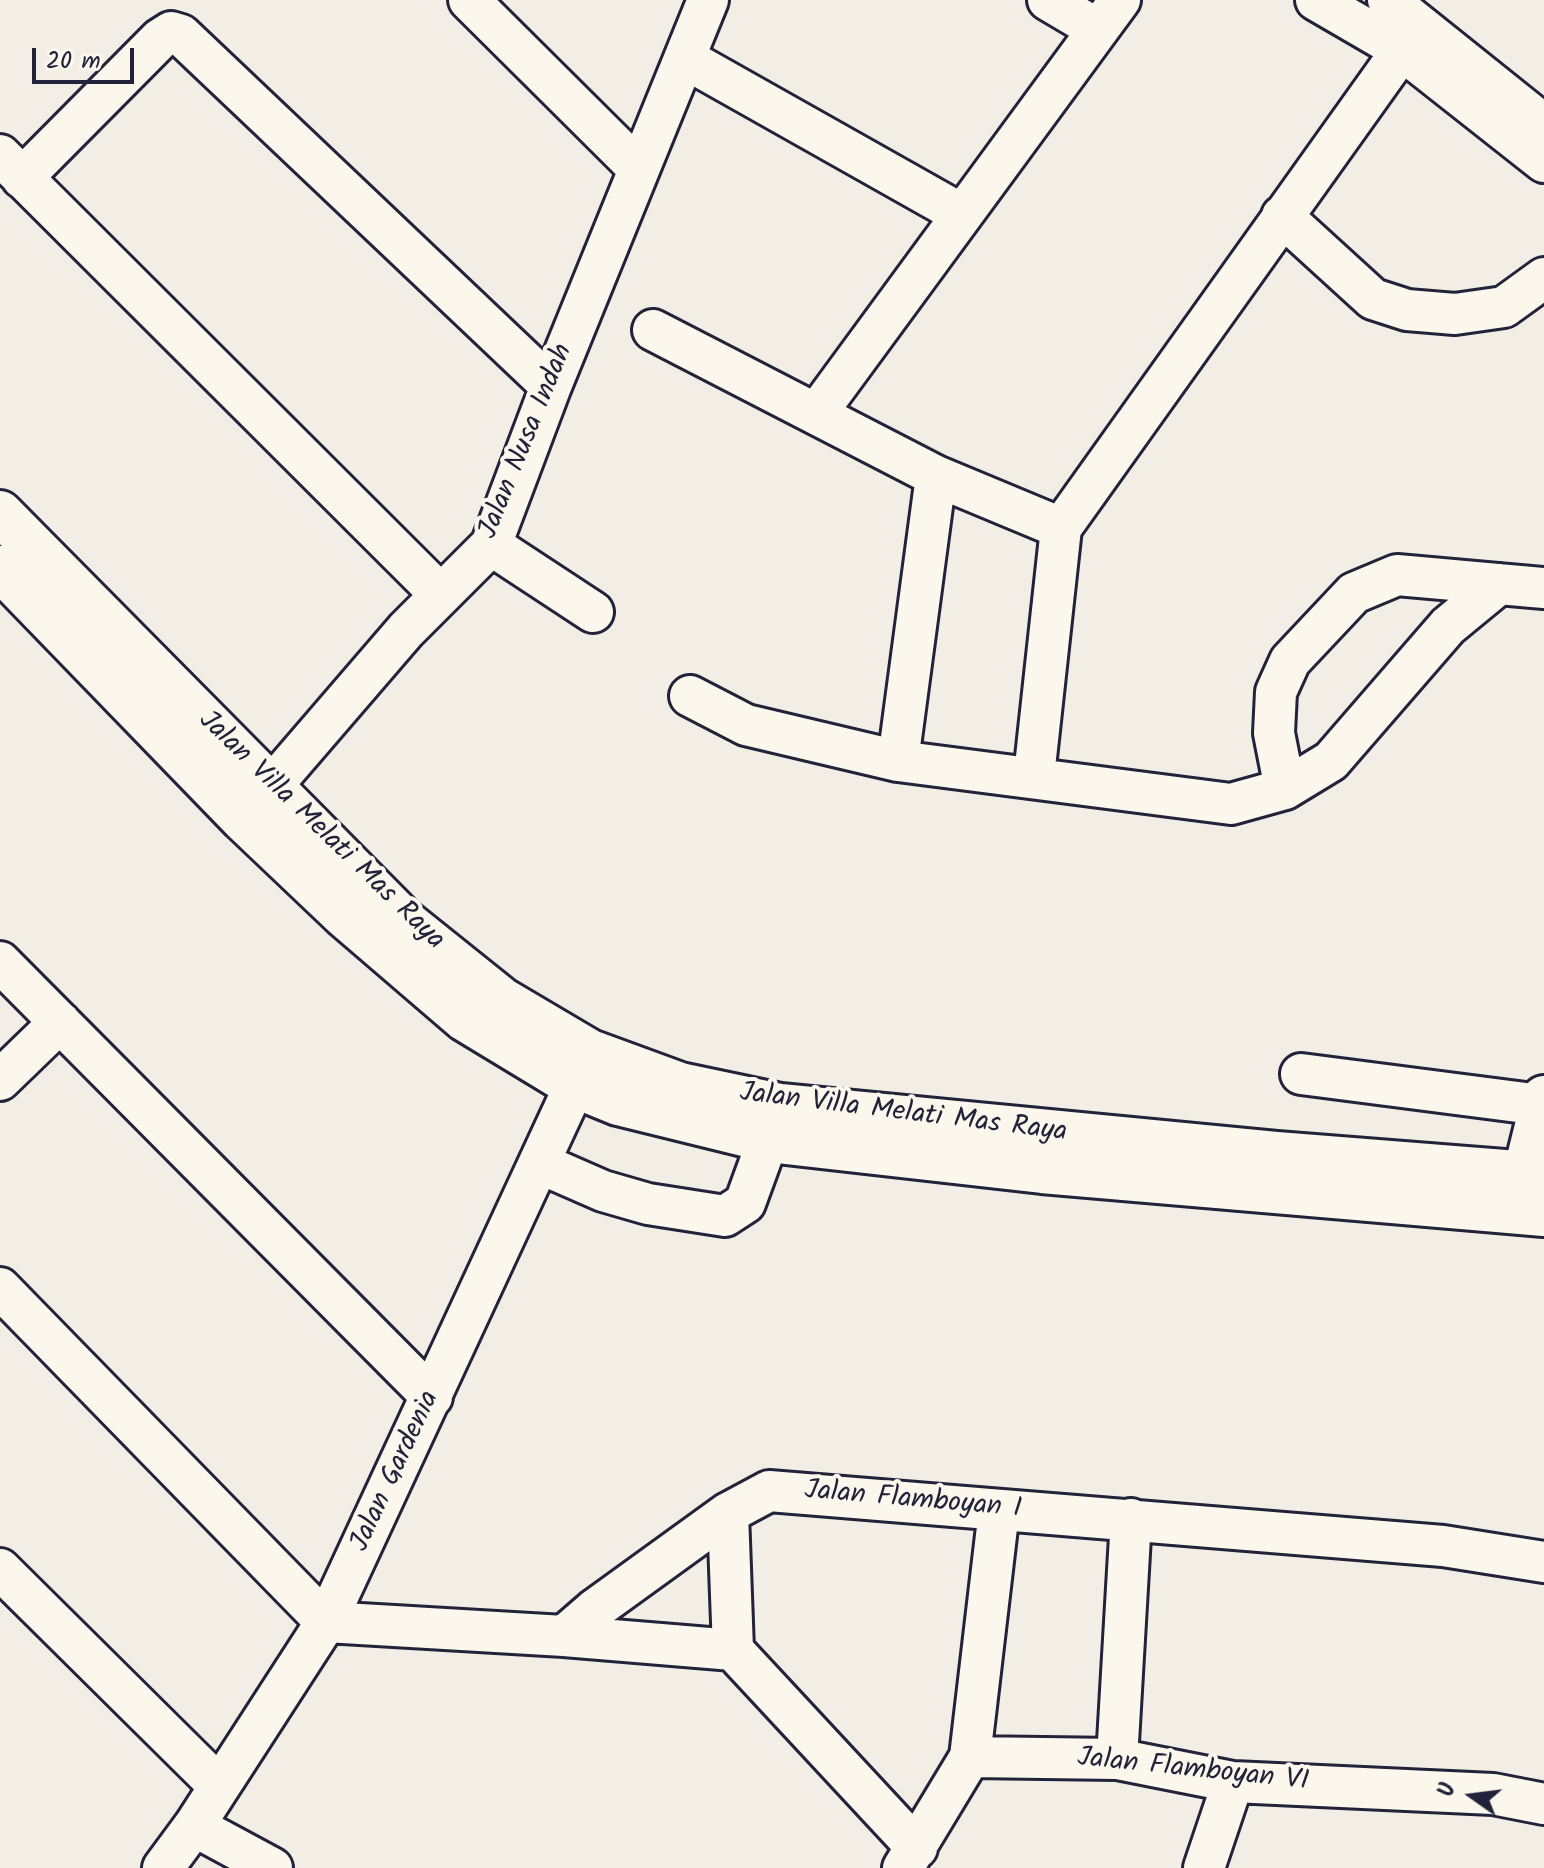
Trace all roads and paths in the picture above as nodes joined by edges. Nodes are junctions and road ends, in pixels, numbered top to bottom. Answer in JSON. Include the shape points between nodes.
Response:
{"nodes":[{"id":1,"x":469,"y":0,"type":"edge"},
{"id":2,"x":708,"y":0,"type":"edge"},
{"id":3,"x":1048,"y":0,"type":"edge"},
{"id":4,"x":1316,"y":0,"type":"edge"},
{"id":5,"x":1388,"y":0,"type":"edge"},
{"id":6,"x":1108,"y":14,"type":"edge"},
{"id":7,"x":1402,"y":50,"type":"junction"},
{"id":8,"x":686,"y":59,"type":"junction"},
{"id":9,"x":1544,"y":125,"type":"edge"},
{"id":10,"x":1544,"y":162,"type":"edge"},
{"id":11,"x":11,"y":166,"type":"edge"},
{"id":12,"x":638,"y":168,"type":"junction"},
{"id":13,"x":961,"y":214,"type":"junction"},
{"id":14,"x":1282,"y":216,"type":"junction"},
{"id":15,"x":1544,"y":278,"type":"edge"},
{"id":16,"x":653,"y":330,"type":"dead end"},
{"id":17,"x":551,"y":386,"type":"junction"},
{"id":18,"x":816,"y":414,"type":"junction"},
{"id":19,"x":936,"y":476,"type":"junction"},
{"id":20,"x":0,"y":513,"type":"edge"},
{"id":21,"x":1061,"y":528,"type":"junction"},
{"id":22,"x":491,"y":545,"type":"junction"},
{"id":23,"x":0,"y":568,"type":"edge"},
{"id":24,"x":1499,"y":584,"type":"junction"},
{"id":25,"x":1544,"y":588,"type":"edge"},
{"id":26,"x":440,"y":594,"type":"junction"},
{"id":27,"x":593,"y":612,"type":"dead end"},
{"id":28,"x":690,"y":696,"type":"dead end"},
{"id":29,"x":898,"y":761,"type":"junction"},
{"id":30,"x":1034,"y":776,"type":"junction"},
{"id":31,"x":1285,"y":789,"type":"junction"},
{"id":32,"x":257,"y":804,"type":"junction"},
{"id":33,"x":0,"y":962,"type":"edge"},
{"id":34,"x":60,"y":1022,"type":"junction"},
{"id":35,"x":582,"y":1069,"type":"junction"},
{"id":36,"x":1301,"y":1074,"type":"dead end"},
{"id":37,"x":0,"y":1080,"type":"edge"},
{"id":38,"x":1543,"y":1101,"type":"edge"},
{"id":39,"x":768,"y":1140,"type":"junction"},
{"id":40,"x":539,"y":1163,"type":"junction"},
{"id":41,"x":1533,"y":1192,"type":"edge"},
{"id":42,"x":0,"y":1288,"type":"edge"},
{"id":43,"x":432,"y":1397,"type":"junction"},
{"id":44,"x":999,"y":1510,"type":"junction"},
{"id":45,"x":728,"y":1513,"type":"junction"},
{"id":46,"x":1131,"y":1519,"type":"junction"},
{"id":47,"x":1544,"y":1562,"type":"edge"},
{"id":48,"x":0,"y":1569,"type":"edge"},
{"id":49,"x":326,"y":1622,"type":"junction"},
{"id":50,"x":564,"y":1636,"type":"junction"},
{"id":51,"x":733,"y":1650,"type":"junction"},
{"id":52,"x":970,"y":1757,"type":"junction"},
{"id":53,"x":1117,"y":1759,"type":"junction"},
{"id":54,"x":1233,"y":1782,"type":"junction"},
{"id":55,"x":219,"y":1786,"type":"junction"},
{"id":56,"x":1544,"y":1804,"type":"edge"},
{"id":57,"x":194,"y":1826,"type":"junction"},
{"id":58,"x":910,"y":1858,"type":"edge"},
{"id":59,"x":163,"y":1868,"type":"edge"},
{"id":60,"x":272,"y":1868,"type":"edge"},
{"id":61,"x":1204,"y":1868,"type":"edge"}],
"edges":[{"from":1,"to":12,"type":"street"},
{"from":2,"to":8,"type":"street","name":"Jalan Nusa Indah"},
{"from":3,"to":6,"type":"street"},
{"from":4,"to":7,"type":"street"},
{"from":5,"to":9,"type":"street"},
{"from":6,"to":13,"type":"street"},
{"from":7,"to":10,"type":"street"},
{"from":7,"to":14,"type":"street"},
{"from":8,"to":12,"type":"street","name":"Jalan Nusa Indah"},
{"from":8,"to":13,"type":"street"},
{"from":11,"to":17,"type":"street","via":[[160,39],[171,32],[181,35]]},
{"from":11,"to":26,"type":"street"},
{"from":12,"to":17,"type":"street","name":"Jalan Nusa Indah"},
{"from":13,"to":18,"type":"street"},
{"from":14,"to":15,"type":"street","via":[[1373,299],[1407,310],[1455,314],[1504,307]]},
{"from":14,"to":21,"type":"street"},
{"from":16,"to":18,"type":"street"},
{"from":17,"to":22,"type":"street","name":"Jalan Nusa Indah"},
{"from":18,"to":19,"type":"street"},
{"from":19,"to":21,"type":"street"},
{"from":19,"to":29,"type":"street"},
{"from":20,"to":32,"type":"street","name":"Jalan Villa Melati Mas Raya"},
{"from":21,"to":30,"type":"street"},
{"from":22,"to":26,"type":"street","name":"Jalan Nusa Indah"},
{"from":22,"to":27,"type":"street"},
{"from":23,"to":32,"type":"street","name":"Jalan Villa Melati Mas Raya"},
{"from":24,"to":25,"type":"street"},
{"from":24,"to":31,"type":"street","via":[[1448,626],[1331,761]]},
{"from":24,"to":31,"type":"street","via":[[1397,575],[1354,593],[1290,661],[1276,692],[1274,733]]},
{"from":26,"to":32,"type":"street","name":"Jalan Nusa Indah"},
{"from":28,"to":29,"type":"street","via":[[746,725]]},
{"from":29,"to":30,"type":"street"},
{"from":30,"to":31,"type":"street","via":[[1231,804]]},
{"from":32,"to":35,"type":"street","name":"Jalan Villa Melati Mas Raya","via":[[344,915],[465,1019]]},
{"from":33,"to":34,"type":"street"},
{"from":34,"to":37,"type":"street"},
{"from":34,"to":43,"type":"street"},
{"from":35,"to":39,"type":"street","name":"Jalan Villa Melati Mas Raya","via":[[618,1103]]},
{"from":35,"to":40,"type":"street","name":"Jalan Gardenia"},
{"from":35,"to":41,"type":"street","name":"Jalan Villa Melati Mas Raya","via":[[780,1106],[1276,1154]]},
{"from":36,"to":38,"type":"street"},
{"from":38,"to":41,"type":"street"},
{"from":39,"to":40,"type":"street","via":[[745,1203],[725,1216],[648,1204]]},
{"from":39,"to":41,"type":"street","name":"Jalan Villa Melati Mas Raya","via":[[1042,1171]]},
{"from":40,"to":43,"type":"street","name":"Jalan Gardenia"},
{"from":42,"to":49,"type":"street"},
{"from":43,"to":49,"type":"street","name":"Jalan Gardenia"},
{"from":44,"to":45,"type":"street","name":"Jalan Flamboyan I","via":[[769,1491]]},
{"from":44,"to":46,"type":"street","name":"Jalan Flamboyan I"},
{"from":44,"to":52,"type":"street"},
{"from":45,"to":50,"type":"street","name":"Jalan Flamboyan I"},
{"from":45,"to":51,"type":"street"},
{"from":46,"to":47,"type":"street","name":"Jalan Flamboyan I","via":[[1443,1546]]},
{"from":46,"to":53,"type":"street"},
{"from":48,"to":55,"type":"street"},
{"from":49,"to":50,"type":"street"},
{"from":49,"to":55,"type":"street","name":"Jalan Gardenia"},
{"from":50,"to":51,"type":"street"},
{"from":51,"to":58,"type":"street"},
{"from":52,"to":53,"type":"street","name":"Jalan Flamboyan VI"},
{"from":52,"to":58,"type":"street"},
{"from":53,"to":54,"type":"street","name":"Jalan Flamboyan VI"},
{"from":54,"to":56,"type":"street","name":"Jalan Flamboyan VI","via":[[1493,1794]]},
{"from":54,"to":61,"type":"street"},
{"from":55,"to":57,"type":"street","name":"Jalan Gardenia"},
{"from":57,"to":59,"type":"street","name":"Jalan Gardenia"},
{"from":57,"to":60,"type":"street"}]}
